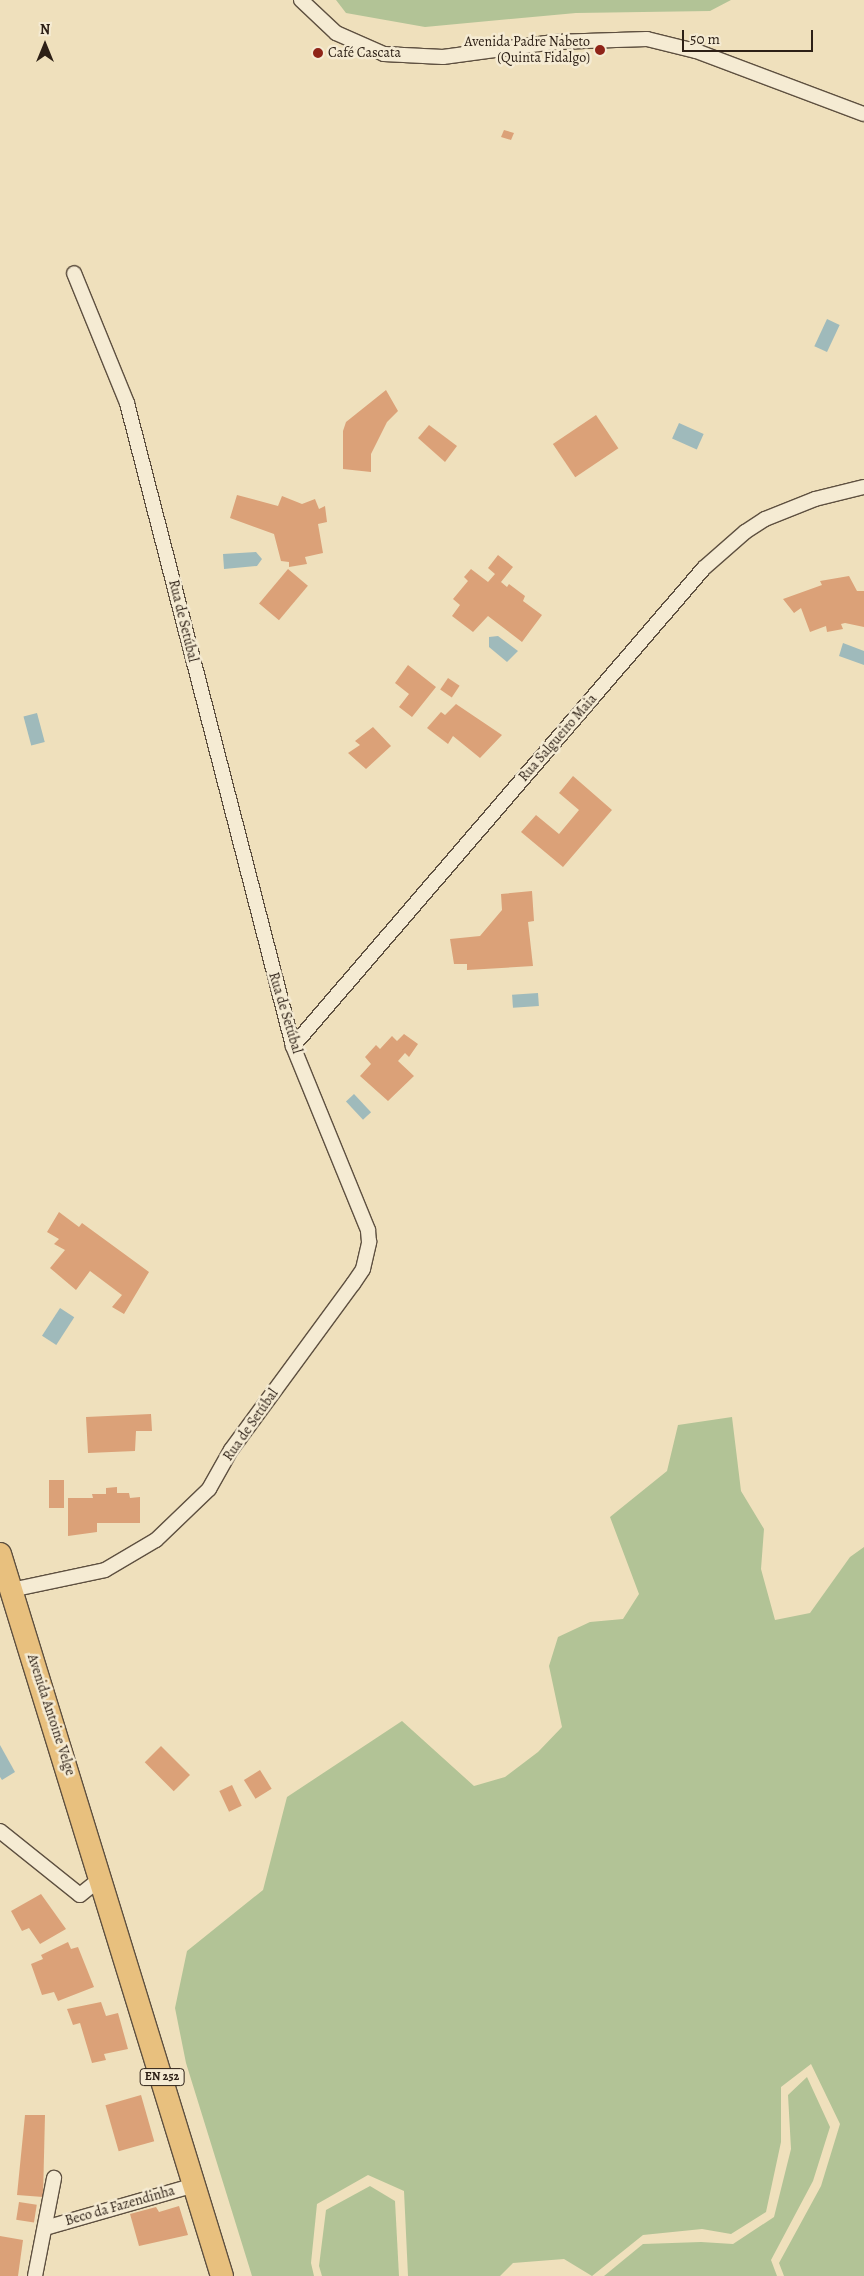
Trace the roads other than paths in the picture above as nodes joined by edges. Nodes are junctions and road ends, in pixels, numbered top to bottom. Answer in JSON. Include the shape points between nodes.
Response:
{"nodes":[{"id":1,"x":301,"y":0,"type":"edge"},
{"id":2,"x":864,"y":114,"type":"edge"},
{"id":3,"x":74,"y":273,"type":"dead end"},
{"id":4,"x":864,"y":487,"type":"edge"},
{"id":5,"x":293,"y":1046,"type":"junction"},
{"id":6,"x":0,"y":1554,"type":"edge"},
{"id":7,"x":11,"y":1590,"type":"junction"},
{"id":8,"x":0,"y":1830,"type":"edge"},
{"id":9,"x":102,"y":1877,"type":"junction"},
{"id":10,"x":54,"y":2178,"type":"dead end"},
{"id":11,"x":195,"y":2185,"type":"junction"},
{"id":12,"x":44,"y":2228,"type":"junction"},
{"id":13,"x":35,"y":2276,"type":"edge"},
{"id":14,"x":222,"y":2276,"type":"edge"}],
"edges":[{"from":1,"to":2,"type":"street","via":[[320,21],[343,37],[367,49],[400,58],[443,57],[554,42],[647,39],[696,51]]},
{"from":3,"to":5,"type":"street","name":"Rua de Setúbal","via":[[127,403]]},
{"from":4,"to":5,"type":"street","name":"Rua Salgueiro Maia","via":[[815,499],[765,519],[744,532],[704,568]]},
{"from":5,"to":7,"type":"street","name":"Rua de Setúbal","via":[[368,1230],[368,1255],[363,1269],[230,1450],[209,1489],[156,1540],[105,1570]]},
{"from":6,"to":7,"type":"main road","name":"Avenida Antoine Velge","number":"EN 252"},
{"from":7,"to":9,"type":"main road","name":"Avenida Antoine Velge","number":"EN 252"},
{"from":8,"to":9,"type":"street","via":[[80,1895]]},
{"from":9,"to":11,"type":"main road","number":"EN 252"},
{"from":10,"to":12,"type":"street","name":"Beco da Fazendinha"},
{"from":11,"to":12,"type":"street","name":"Beco da Fazendinha"},
{"from":11,"to":14,"type":"main road","number":"EN 252"},
{"from":12,"to":13,"type":"street","name":"Beco da Fazendinha"}]}
